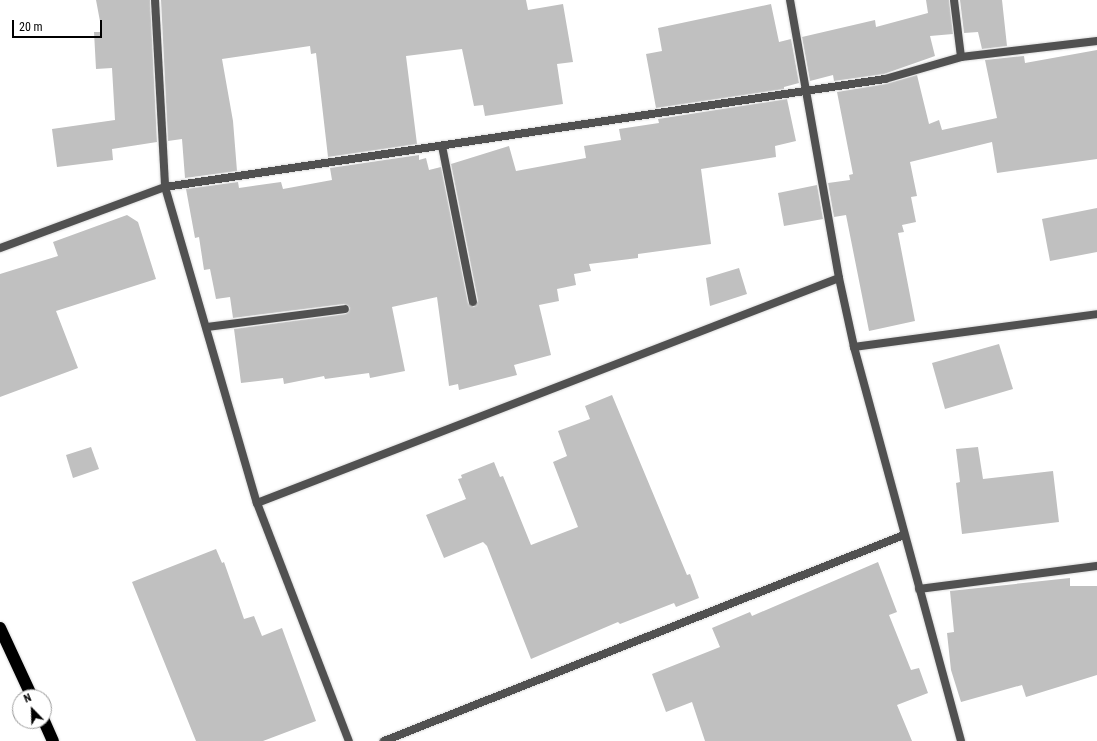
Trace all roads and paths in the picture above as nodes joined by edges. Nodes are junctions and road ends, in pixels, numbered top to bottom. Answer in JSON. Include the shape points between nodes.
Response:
{"nodes":[{"id":1,"x":155,"y":0,"type":"edge"},
{"id":2,"x":790,"y":0,"type":"edge"},
{"id":3,"x":954,"y":0,"type":"edge"},
{"id":4,"x":1097,"y":41,"type":"edge"},
{"id":5,"x":961,"y":57,"type":"junction"},
{"id":6,"x":806,"y":92,"type":"junction"},
{"id":7,"x":442,"y":146,"type":"junction"},
{"id":8,"x":165,"y":187,"type":"junction"},
{"id":9,"x":0,"y":248,"type":"edge"},
{"id":10,"x":839,"y":278,"type":"junction"},
{"id":11,"x":472,"y":302,"type":"dead end"},
{"id":12,"x":345,"y":308,"type":"dead end"},
{"id":13,"x":1097,"y":314,"type":"edge"},
{"id":14,"x":207,"y":327,"type":"junction"},
{"id":15,"x":854,"y":347,"type":"junction"},
{"id":16,"x":257,"y":503,"type":"junction"},
{"id":17,"x":904,"y":535,"type":"junction"},
{"id":18,"x":1097,"y":566,"type":"edge"},
{"id":19,"x":919,"y":589,"type":"junction"},
{"id":20,"x":0,"y":628,"type":"edge"},
{"id":21,"x":28,"y":689,"type":"edge"},
{"id":22,"x":48,"y":729,"type":"edge"},
{"id":23,"x":53,"y":741,"type":"edge"},
{"id":24,"x":349,"y":741,"type":"edge"},
{"id":25,"x":384,"y":741,"type":"edge"},
{"id":26,"x":961,"y":741,"type":"edge"}],
"edges":[{"from":1,"to":8,"type":"street"},
{"from":2,"to":6,"type":"street"},
{"from":3,"to":5,"type":"street"},
{"from":4,"to":5,"type":"street"},
{"from":5,"to":6,"type":"street","via":[[884,79]]},
{"from":6,"to":7,"type":"street"},
{"from":6,"to":10,"type":"street"},
{"from":7,"to":8,"type":"street"},
{"from":7,"to":11,"type":"street"},
{"from":8,"to":9,"type":"street"},
{"from":8,"to":14,"type":"street"},
{"from":10,"to":15,"type":"street"},
{"from":10,"to":16,"type":"street"},
{"from":12,"to":14,"type":"street"},
{"from":13,"to":15,"type":"street"},
{"from":14,"to":16,"type":"street"},
{"from":15,"to":17,"type":"street"},
{"from":16,"to":24,"type":"street"},
{"from":17,"to":19,"type":"street"},
{"from":17,"to":25,"type":"street"},
{"from":18,"to":19,"type":"street"},
{"from":19,"to":26,"type":"street"},
{"from":20,"to":21,"type":"highway"},
{"from":22,"to":23,"type":"highway"}]}
